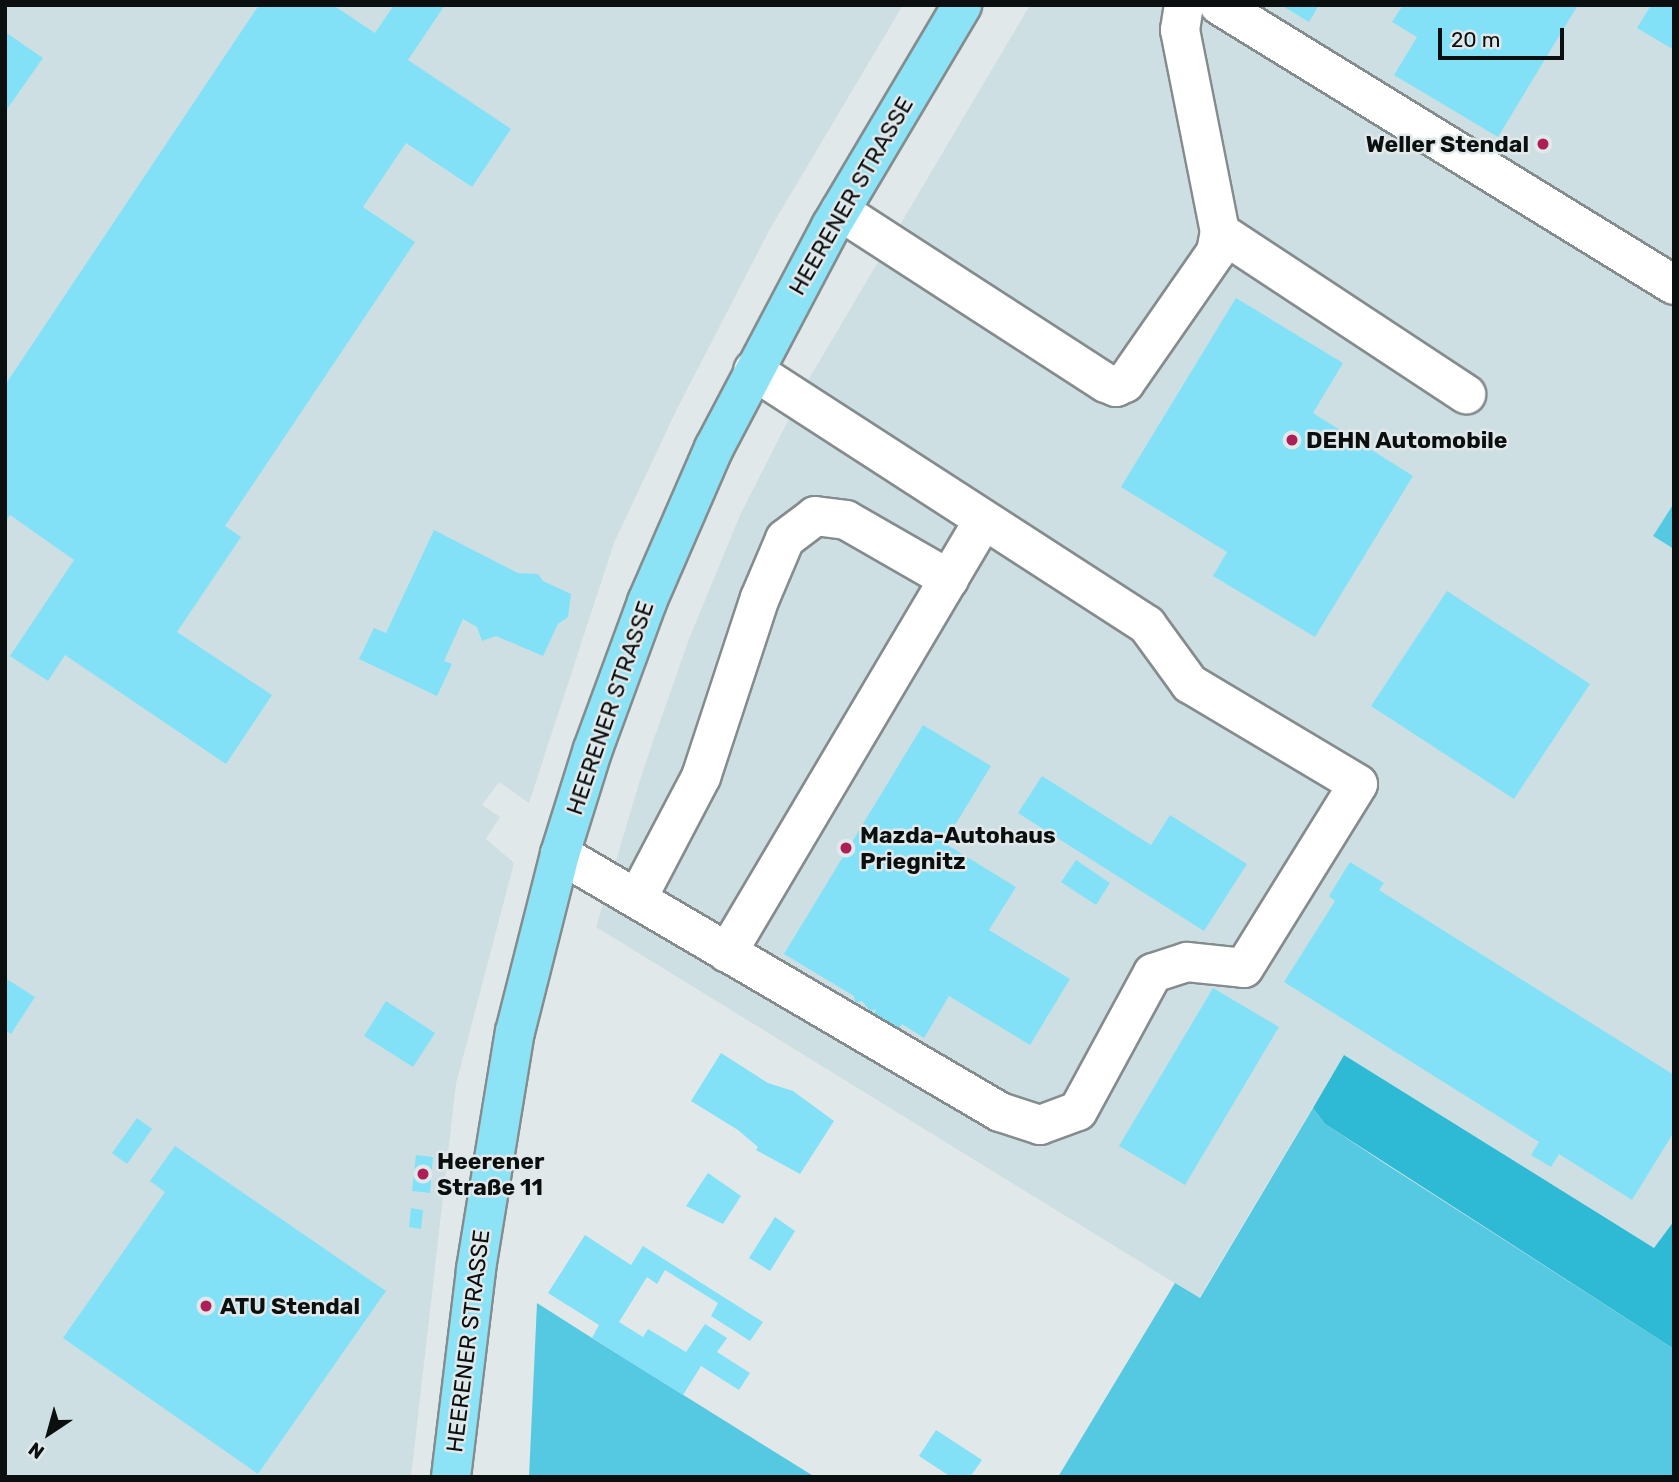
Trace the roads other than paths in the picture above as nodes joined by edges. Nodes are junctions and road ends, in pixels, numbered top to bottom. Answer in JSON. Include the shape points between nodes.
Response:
{"nodes":[{"id":1,"x":962,"y":5,"type":"edge"},
{"id":2,"x":1184,"y":5,"type":"edge"},
{"id":3,"x":1219,"y":5,"type":"edge"},
{"id":4,"x":840,"y":211,"type":"junction"},
{"id":5,"x":1220,"y":232,"type":"junction"},
{"id":6,"x":1674,"y":285,"type":"edge"},
{"id":7,"x":753,"y":370,"type":"junction"},
{"id":8,"x":1466,"y":394,"type":"dead end"},
{"id":9,"x":983,"y":522,"type":"junction"},
{"id":10,"x":949,"y":579,"type":"junction"},
{"id":11,"x":560,"y":853,"type":"junction"},
{"id":12,"x":638,"y":897,"type":"junction"},
{"id":13,"x":727,"y":953,"type":"junction"},
{"id":14,"x":452,"y":1477,"type":"edge"}],
"edges":[{"from":1,"to":4,"type":"main road","name":"HEERENER STRASSE"},
{"from":2,"to":5,"type":"lane","via":[[1180,30]]},
{"from":3,"to":6,"type":"lane"},
{"from":4,"to":5,"type":"lane","via":[[1116,387],[1125,383],[1216,252]]},
{"from":4,"to":7,"type":"main road","name":"HEERENER STRASSE"},
{"from":5,"to":8,"type":"lane"},
{"from":7,"to":9,"type":"lane"},
{"from":7,"to":11,"type":"main road","name":"HEERENER STRASSE","via":[[647,602]]},
{"from":9,"to":10,"type":"lane"},
{"from":9,"to":13,"type":"lane","via":[[1147,625],[1190,684],[1358,784],[1244,968],[1187,962],[1153,973],[1078,1111],[1040,1125],[1000,1112]]},
{"from":10,"to":12,"type":"lane","via":[[846,520],[815,516],[785,539],[760,598],[701,777]]},
{"from":10,"to":13,"type":"lane"},
{"from":11,"to":12,"type":"lane"},
{"from":11,"to":14,"type":"main road","name":"HEERENER STRASSE","via":[[515,1032],[494,1144]]},
{"from":12,"to":13,"type":"lane"}]}
